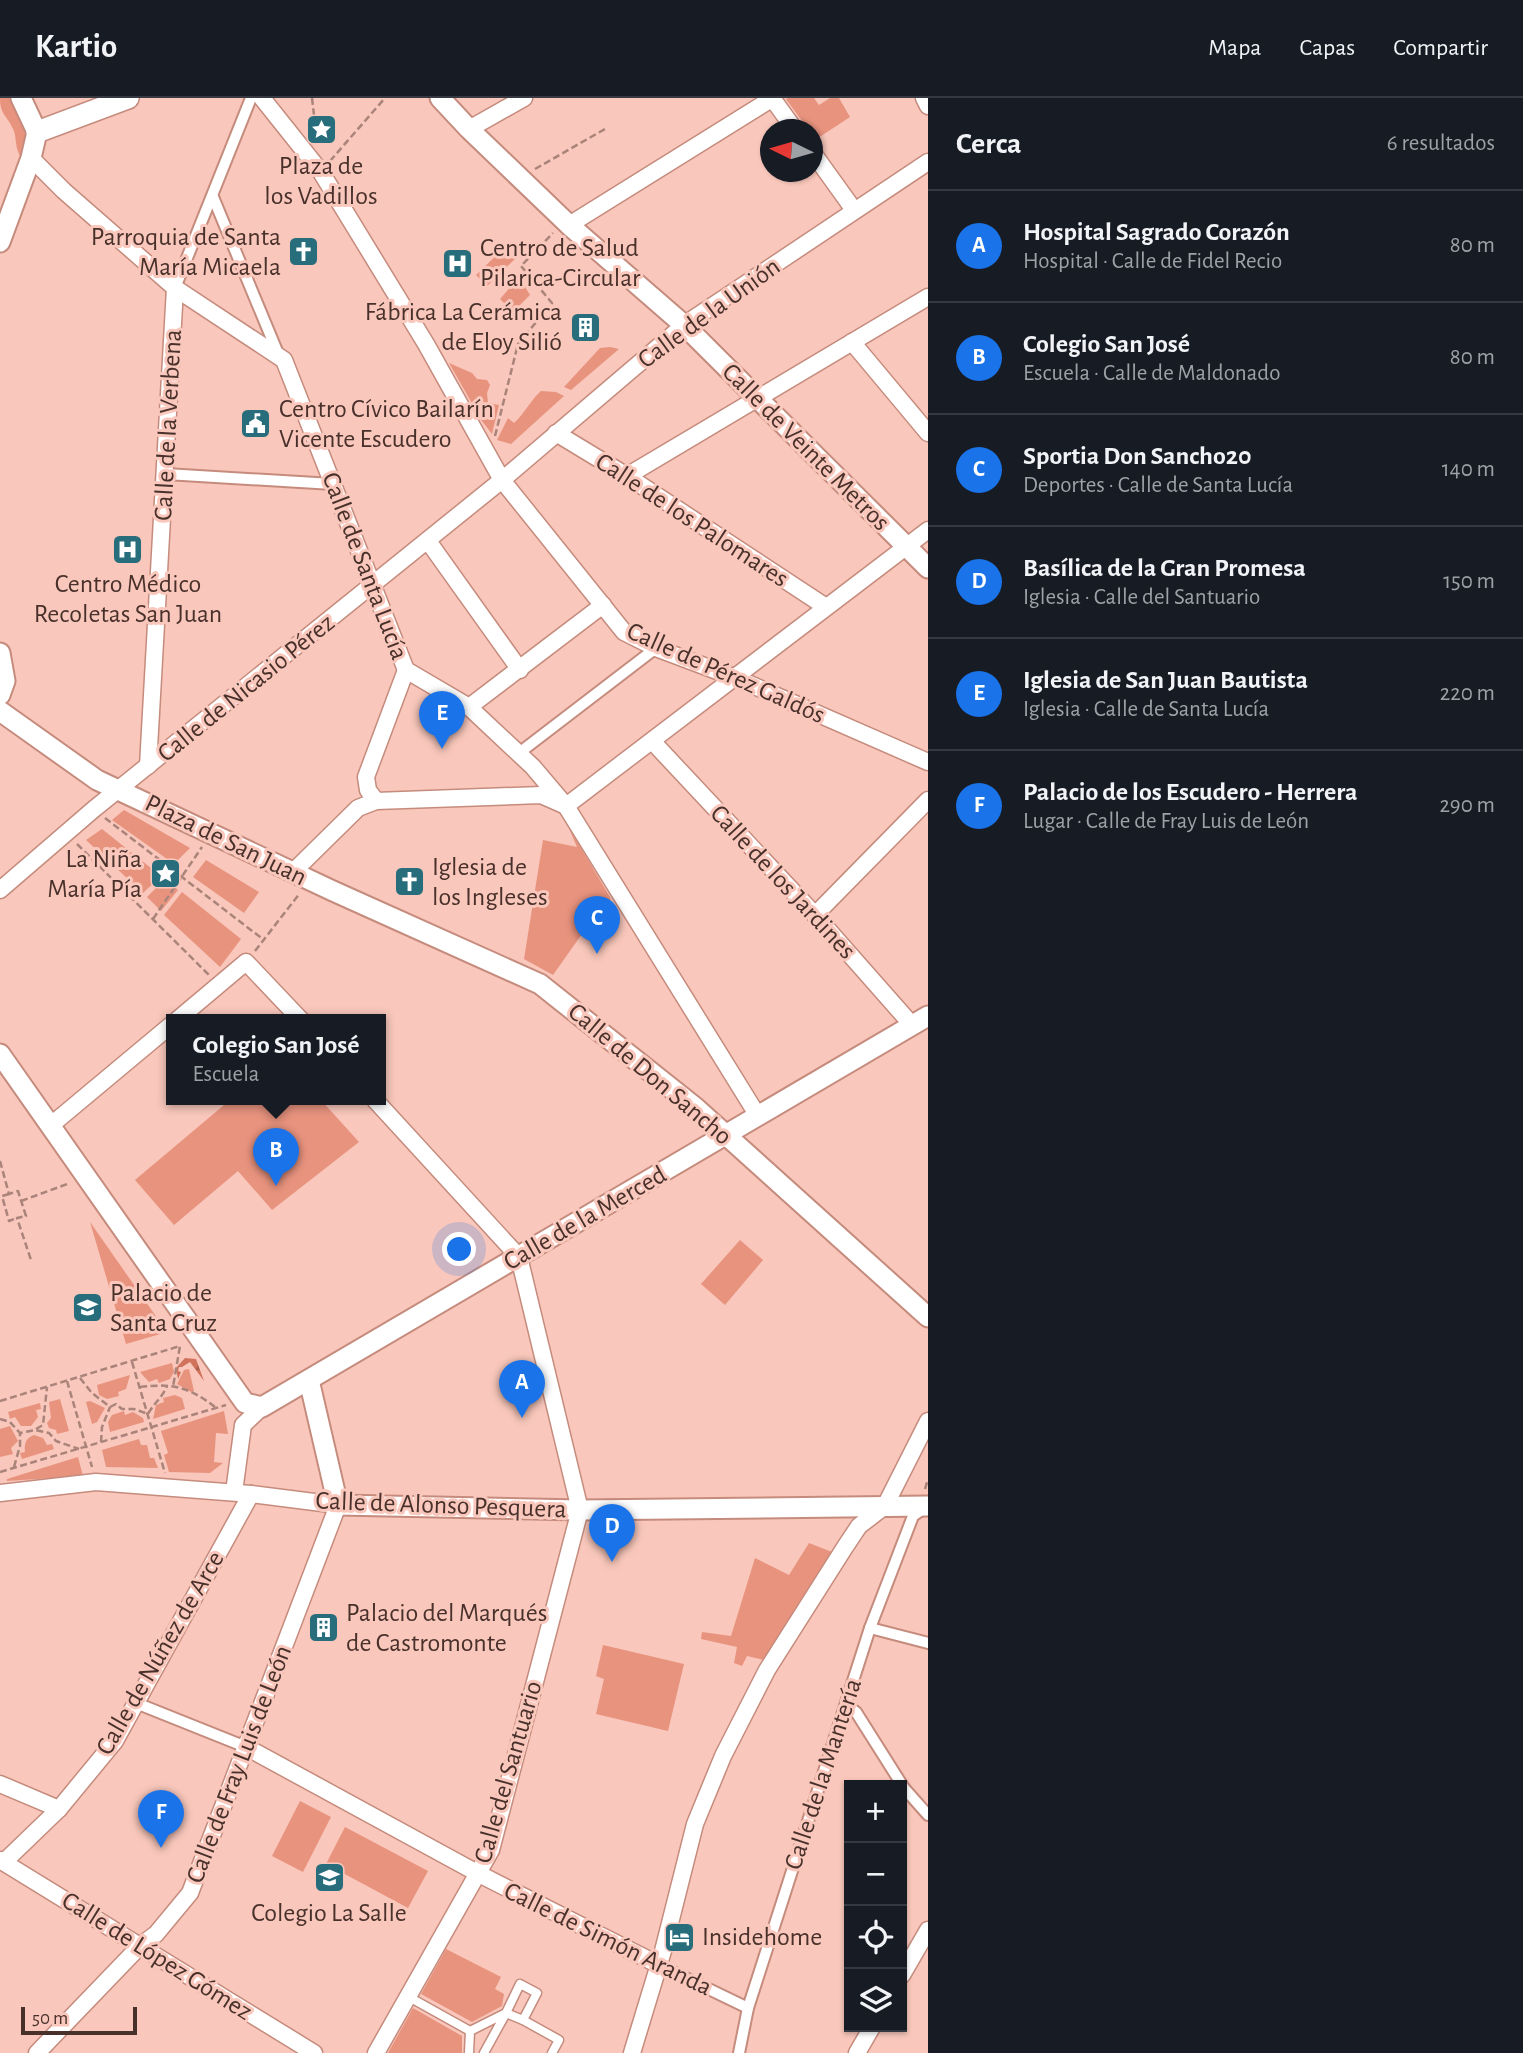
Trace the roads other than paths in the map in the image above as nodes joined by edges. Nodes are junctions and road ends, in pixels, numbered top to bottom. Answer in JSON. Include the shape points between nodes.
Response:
{"nodes":[{"id":1,"x":21,"y":98,"type":"edge"},
{"id":2,"x":128,"y":98,"type":"edge"},
{"id":3,"x":251,"y":98,"type":"edge"},
{"id":4,"x":262,"y":98,"type":"edge"},
{"id":5,"x":440,"y":98,"type":"edge"},
{"id":6,"x":524,"y":98,"type":"edge"},
{"id":7,"x":772,"y":98,"type":"edge"},
{"id":8,"x":924,"y":98,"type":"edge"},
{"id":9,"x":928,"y":106,"type":"edge"},
{"id":10,"x":787,"y":119,"type":"edge"},
{"id":11,"x":469,"y":129,"type":"junction"},
{"id":12,"x":37,"y":132,"type":"junction"},
{"id":13,"x":31,"y":158,"type":"junction"},
{"id":14,"x":928,"y":162,"type":"edge"},
{"id":15,"x":823,"y":167,"type":"edge"},
{"id":16,"x":214,"y":197,"type":"junction"},
{"id":17,"x":855,"y":210,"type":"junction"},
{"id":18,"x":567,"y":223,"type":"junction"},
{"id":19,"x":0,"y":242,"type":"edge"},
{"id":20,"x":175,"y":288,"type":"junction"},
{"id":21,"x":928,"y":297,"type":"edge"},
{"id":22,"x":684,"y":325,"type":"junction"},
{"id":23,"x":852,"y":342,"type":"junction"},
{"id":24,"x":279,"y":358,"type":"junction"},
{"id":25,"x":756,"y":398,"type":"junction"},
{"id":26,"x":556,"y":433,"type":"junction"},
{"id":27,"x":928,"y":433,"type":"edge"},
{"id":28,"x":166,"y":474,"type":"junction"},
{"id":29,"x":627,"y":476,"type":"junction"},
{"id":30,"x":502,"y":480,"type":"junction"},
{"id":31,"x":333,"y":484,"type":"junction"},
{"id":32,"x":928,"y":530,"type":"edge"},
{"id":33,"x":428,"y":541,"type":"junction"},
{"id":34,"x":907,"y":546,"type":"junction"},
{"id":35,"x":928,"y":568,"type":"edge"},
{"id":36,"x":372,"y":586,"type":"junction"},
{"id":37,"x":603,"y":605,"type":"junction"},
{"id":38,"x":827,"y":607,"type":"junction"},
{"id":39,"x":656,"y":648,"type":"junction"},
{"id":40,"x":0,"y":653,"type":"edge"},
{"id":41,"x":406,"y":670,"type":"junction"},
{"id":42,"x":520,"y":670,"type":"junction"},
{"id":43,"x":736,"y":678,"type":"junction"},
{"id":44,"x":0,"y":695,"type":"edge"},
{"id":45,"x":469,"y":707,"type":"junction"},
{"id":46,"x":0,"y":711,"type":"edge"},
{"id":47,"x":652,"y":741,"type":"junction"},
{"id":48,"x":519,"y":753,"type":"junction"},
{"id":49,"x":928,"y":762,"type":"edge"},
{"id":50,"x":148,"y":766,"type":"junction"},
{"id":51,"x":533,"y":767,"type":"junction"},
{"id":52,"x":119,"y":789,"type":"junction"},
{"id":53,"x":524,"y":794,"type":"junction"},
{"id":54,"x":928,"y":800,"type":"edge"},
{"id":55,"x":376,"y":801,"type":"junction"},
{"id":56,"x":566,"y":806,"type":"junction"},
{"id":57,"x":293,"y":872,"type":"junction"},
{"id":58,"x":0,"y":890,"type":"edge"},
{"id":59,"x":333,"y":891,"type":"joint"},
{"id":60,"x":815,"y":915,"type":"junction"},
{"id":61,"x":184,"y":1014,"type":"edge"},
{"id":62,"x":295,"y":1014,"type":"edge"},
{"id":63,"x":920,"y":1020,"type":"edge"},
{"id":64,"x":166,"y":1029,"type":"edge"},
{"id":65,"x":0,"y":1054,"type":"edge"},
{"id":66,"x":380,"y":1105,"type":"edge"},
{"id":67,"x":758,"y":1116,"type":"junction"},
{"id":68,"x":50,"y":1125,"type":"junction"},
{"id":69,"x":726,"y":1135,"type":"junction"},
{"id":70,"x":519,"y":1257,"type":"junction"},
{"id":71,"x":928,"y":1317,"type":"edge"},
{"id":72,"x":309,"y":1380,"type":"junction"},
{"id":73,"x":262,"y":1406,"type":"junction"},
{"id":74,"x":928,"y":1421,"type":"edge"},
{"id":75,"x":233,"y":1492,"type":"junction"},
{"id":76,"x":0,"y":1493,"type":"edge"},
{"id":77,"x":251,"y":1494,"type":"junction"},
{"id":78,"x":338,"y":1505,"type":"junction"},
{"id":79,"x":885,"y":1506,"type":"junction"},
{"id":80,"x":928,"y":1506,"type":"edge"},
{"id":81,"x":580,"y":1510,"type":"junction"},
{"id":82,"x":870,"y":1628,"type":"junction"},
{"id":83,"x":928,"y":1643,"type":"edge"},
{"id":84,"x":136,"y":1703,"type":"junction"},
{"id":85,"x":846,"y":1705,"type":"junction"},
{"id":86,"x":246,"y":1747,"type":"junction"},
{"id":87,"x":0,"y":1784,"type":"edge"},
{"id":88,"x":59,"y":1809,"type":"junction"},
{"id":89,"x":928,"y":1815,"type":"edge"},
{"id":90,"x":1,"y":1862,"type":"edge"},
{"id":91,"x":478,"y":1874,"type":"junction"},
{"id":92,"x":928,"y":1930,"type":"edge"},
{"id":93,"x":140,"y":1946,"type":"junction"},
{"id":94,"x":659,"y":1965,"type":"junction"},
{"id":95,"x":905,"y":1969,"type":"edge"},
{"id":96,"x":408,"y":1997,"type":"junction"},
{"id":97,"x":748,"y":2008,"type":"junction"},
{"id":98,"x":506,"y":2013,"type":"junction"},
{"id":99,"x":523,"y":2020,"type":"junction"},
{"id":100,"x":470,"y":2031,"type":"junction"},
{"id":101,"x":869,"y":2032,"type":"edge"},
{"id":102,"x":39,"y":2052,"type":"edge"},
{"id":103,"x":314,"y":2053,"type":"edge"},
{"id":104,"x":376,"y":2053,"type":"edge"},
{"id":105,"x":469,"y":2053,"type":"edge"},
{"id":106,"x":484,"y":2053,"type":"edge"},
{"id":107,"x":552,"y":2053,"type":"edge"},
{"id":108,"x":632,"y":2053,"type":"edge"},
{"id":109,"x":738,"y":2053,"type":"edge"},
{"id":110,"x":857,"y":2053,"type":"edge"}],
"edges":[{"from":1,"to":12,"type":"street"},
{"from":2,"to":12,"type":"main road"},
{"from":3,"to":16,"type":"street","name":"Calle de la Verbena"},
{"from":4,"to":30,"type":"street","name":"Calle de Pérez Galdós","via":[[321,172]]},
{"from":5,"to":11,"type":"street","name":"Calle de Veinte Metros"},
{"from":6,"to":11,"type":"street"},
{"from":7,"to":10,"type":"street"},
{"from":7,"to":18,"type":"street"},
{"from":8,"to":9,"type":"street"},
{"from":11,"to":18,"type":"street","name":"Calle de Veinte Metros"},
{"from":12,"to":13,"type":"street"},
{"from":13,"to":19,"type":"street"},
{"from":13,"to":20,"type":"street","name":"Calle de Santa Lucía"},
{"from":14,"to":17,"type":"street","name":"Calle de la Unión"},
{"from":15,"to":17,"type":"street"},
{"from":16,"to":20,"type":"street","name":"Calle de la Verbena"},
{"from":16,"to":24,"type":"street","name":"Calle de Santa Lucía"},
{"from":17,"to":22,"type":"street","name":"Calle de la Unión"},
{"from":18,"to":22,"type":"street","name":"Calle de Veinte Metros"},
{"from":20,"to":24,"type":"street","name":"Calle de Santa Lucía"},
{"from":20,"to":28,"type":"street","name":"Calle de la Verbena"},
{"from":21,"to":23,"type":"street"},
{"from":22,"to":25,"type":"street","name":"Calle de Veinte Metros"},
{"from":22,"to":26,"type":"street","name":"Calle de la Unión"},
{"from":23,"to":25,"type":"street"},
{"from":23,"to":27,"type":"street"},
{"from":24,"to":31,"type":"street","name":"Calle de Santa Lucía","via":[[284,360]]},
{"from":25,"to":29,"type":"street"},
{"from":25,"to":34,"type":"street","name":"Calle de Veinte Metros"},
{"from":26,"to":29,"type":"street","name":"Calle de los Palomares"},
{"from":26,"to":30,"type":"street","name":"Calle de la Unión"},
{"from":28,"to":31,"type":"street"},
{"from":28,"to":50,"type":"street","name":"Calle de la Verbena"},
{"from":29,"to":38,"type":"street","name":"Calle de los Palomares"},
{"from":30,"to":33,"type":"street","name":"Calle de Nicasio Pérez"},
{"from":30,"to":37,"type":"street","name":"Calle de Pérez Galdós"},
{"from":31,"to":36,"type":"street","name":"Calle de Santa Lucía"},
{"from":32,"to":34,"type":"street"},
{"from":33,"to":36,"type":"street","name":"Calle de Nicasio Pérez"},
{"from":33,"to":42,"type":"street"},
{"from":34,"to":35,"type":"street","name":"Calle de Veinte Metros"},
{"from":34,"to":38,"type":"street"},
{"from":36,"to":41,"type":"street","name":"Calle de Santa Lucía"},
{"from":36,"to":50,"type":"street","name":"Calle de Nicasio Pérez"},
{"from":37,"to":39,"type":"street","name":"Calle de Pérez Galdós","via":[[624,632]]},
{"from":37,"to":42,"type":"street"},
{"from":38,"to":43,"type":"street"},
{"from":39,"to":43,"type":"street","name":"Calle de Pérez Galdós"},
{"from":39,"to":48,"type":"street"},
{"from":40,"to":44,"type":"street","via":[[5,681]]},
{"from":41,"to":45,"type":"street","name":"Calle de Santa Lucía"},
{"from":41,"to":55,"type":"street","via":[[366,777]]},
{"from":42,"to":45,"type":"street"},
{"from":43,"to":47,"type":"street"},
{"from":43,"to":49,"type":"street","name":"Calle de Pérez Galdós"},
{"from":45,"to":48,"type":"street","name":"Calle de Santa Lucía"},
{"from":46,"to":52,"type":"street","name":"Plaza de San Juan","via":[[97,779]]},
{"from":47,"to":56,"type":"street"},
{"from":47,"to":60,"type":"street","name":"Calle de los Jardines"},
{"from":48,"to":51,"type":"street","name":"Calle de Santa Lucía"},
{"from":50,"to":52,"type":"street","name":"Calle de Nicasio Pérez"},
{"from":51,"to":53,"type":"street","via":[[532,785]]},
{"from":51,"to":56,"type":"street","name":"Calle de Santa Lucía"},
{"from":52,"to":57,"type":"street","name":"Plaza de San Juan"},
{"from":52,"to":58,"type":"street","name":"Calle de Nicasio Pérez"},
{"from":53,"to":55,"type":"street"},
{"from":53,"to":56,"type":"street","via":[[541,795]]},
{"from":54,"to":60,"type":"street"},
{"from":55,"to":57,"type":"street","via":[[358,808]]},
{"from":56,"to":67,"type":"street","name":"Calle de Santa Lucía"},
{"from":57,"to":59,"type":"street","name":"Plaza de San Juan"},
{"from":59,"to":69,"type":"street","name":"Calle de Don Sancho","via":[[540,984]]},
{"from":60,"to":63,"type":"street","name":"Calle de los Jardines"},
{"from":61,"to":62,"type":"street","via":[[246,962]]},
{"from":63,"to":67,"type":"street","name":"Calle de la Merced"},
{"from":64,"to":68,"type":"street"},
{"from":65,"to":68,"type":"street"},
{"from":66,"to":70,"type":"street"},
{"from":67,"to":69,"type":"street","name":"Calle de la Merced"},
{"from":68,"to":73,"type":"street","via":[[245,1403]]},
{"from":69,"to":70,"type":"street","name":"Calle de la Merced"},
{"from":69,"to":71,"type":"street","name":"Calle de Don Sancho"},
{"from":70,"to":72,"type":"street","name":"Calle de la Merced"},
{"from":70,"to":81,"type":"street"},
{"from":72,"to":73,"type":"street","name":"Calle de la Merced"},
{"from":72,"to":78,"type":"street"},
{"from":73,"to":75,"type":"street","via":[[243,1426]]},
{"from":74,"to":79,"type":"street"},
{"from":75,"to":76,"type":"street","name":"Calle de Alonso Pesquera","via":[[96,1482]]},
{"from":75,"to":77,"type":"street","name":"Calle de Alonso Pesquera"},
{"from":77,"to":78,"type":"street","name":"Calle de Alonso Pesquera"},
{"from":77,"to":84,"type":"street","name":"Calle de Núñez de Arce"},
{"from":78,"to":81,"type":"street","name":"Calle de Alonso Pesquera","via":[[463,1503]]},
{"from":78,"to":86,"type":"street","name":"Calle de Fray Luis de León"},
{"from":79,"to":80,"type":"street","name":"Calle de Alonso Pesquera"},
{"from":79,"to":81,"type":"street","name":"Calle de Alonso Pesquera"},
{"from":79,"to":94,"type":"street","via":[[859,1526],[767,1670],[723,1756],[695,1824]]},
{"from":80,"to":82,"type":"street","name":"Calle de la Mantería","via":[[913,1516]]},
{"from":81,"to":91,"type":"street","name":"Calle del Santuario","via":[[491,1850]]},
{"from":82,"to":83,"type":"street"},
{"from":82,"to":85,"type":"street","name":"Calle de la Mantería"},
{"from":84,"to":86,"type":"street"},
{"from":84,"to":88,"type":"street","name":"Calle de Núñez de Arce","via":[[115,1741]]},
{"from":85,"to":89,"type":"street","via":[[856,1712],[904,1788]]},
{"from":85,"to":97,"type":"street","name":"Calle de la Mantería"},
{"from":86,"to":91,"type":"street","name":"Calle de Simón Aranda"},
{"from":86,"to":93,"type":"street","name":"Calle de Fray Luis de León","via":[[190,1894]]},
{"from":87,"to":88,"type":"street"},
{"from":88,"to":90,"type":"street","name":"Calle de Núñez de Arce"},
{"from":90,"to":93,"type":"street","name":"Calle de López Gómez"},
{"from":91,"to":94,"type":"street","name":"Calle de Simón Aranda"},
{"from":91,"to":96,"type":"street","name":"Calle del Santuario"},
{"from":92,"to":95,"type":"street"},
{"from":93,"to":102,"type":"street","name":"Calle de Fray Luis de León"},
{"from":93,"to":103,"type":"street","name":"Calle de López Gómez"},
{"from":94,"to":97,"type":"street","name":"Calle de Simón Aranda"},
{"from":94,"to":108,"type":"street"},
{"from":96,"to":100,"type":"lane"},
{"from":96,"to":104,"type":"street","name":"Calle del Santuario"},
{"from":97,"to":109,"type":"street","name":"Calle de la Mantería"},
{"from":98,"to":99,"type":"lane"},
{"from":98,"to":99,"type":"lane","via":[[520,1984],[537,1993]]},
{"from":98,"to":100,"type":"lane"},
{"from":98,"to":106,"type":"lane"},
{"from":99,"to":107,"type":"lane","via":[[559,2040]]},
{"from":100,"to":105,"type":"lane"},
{"from":101,"to":110,"type":"street"}]}
